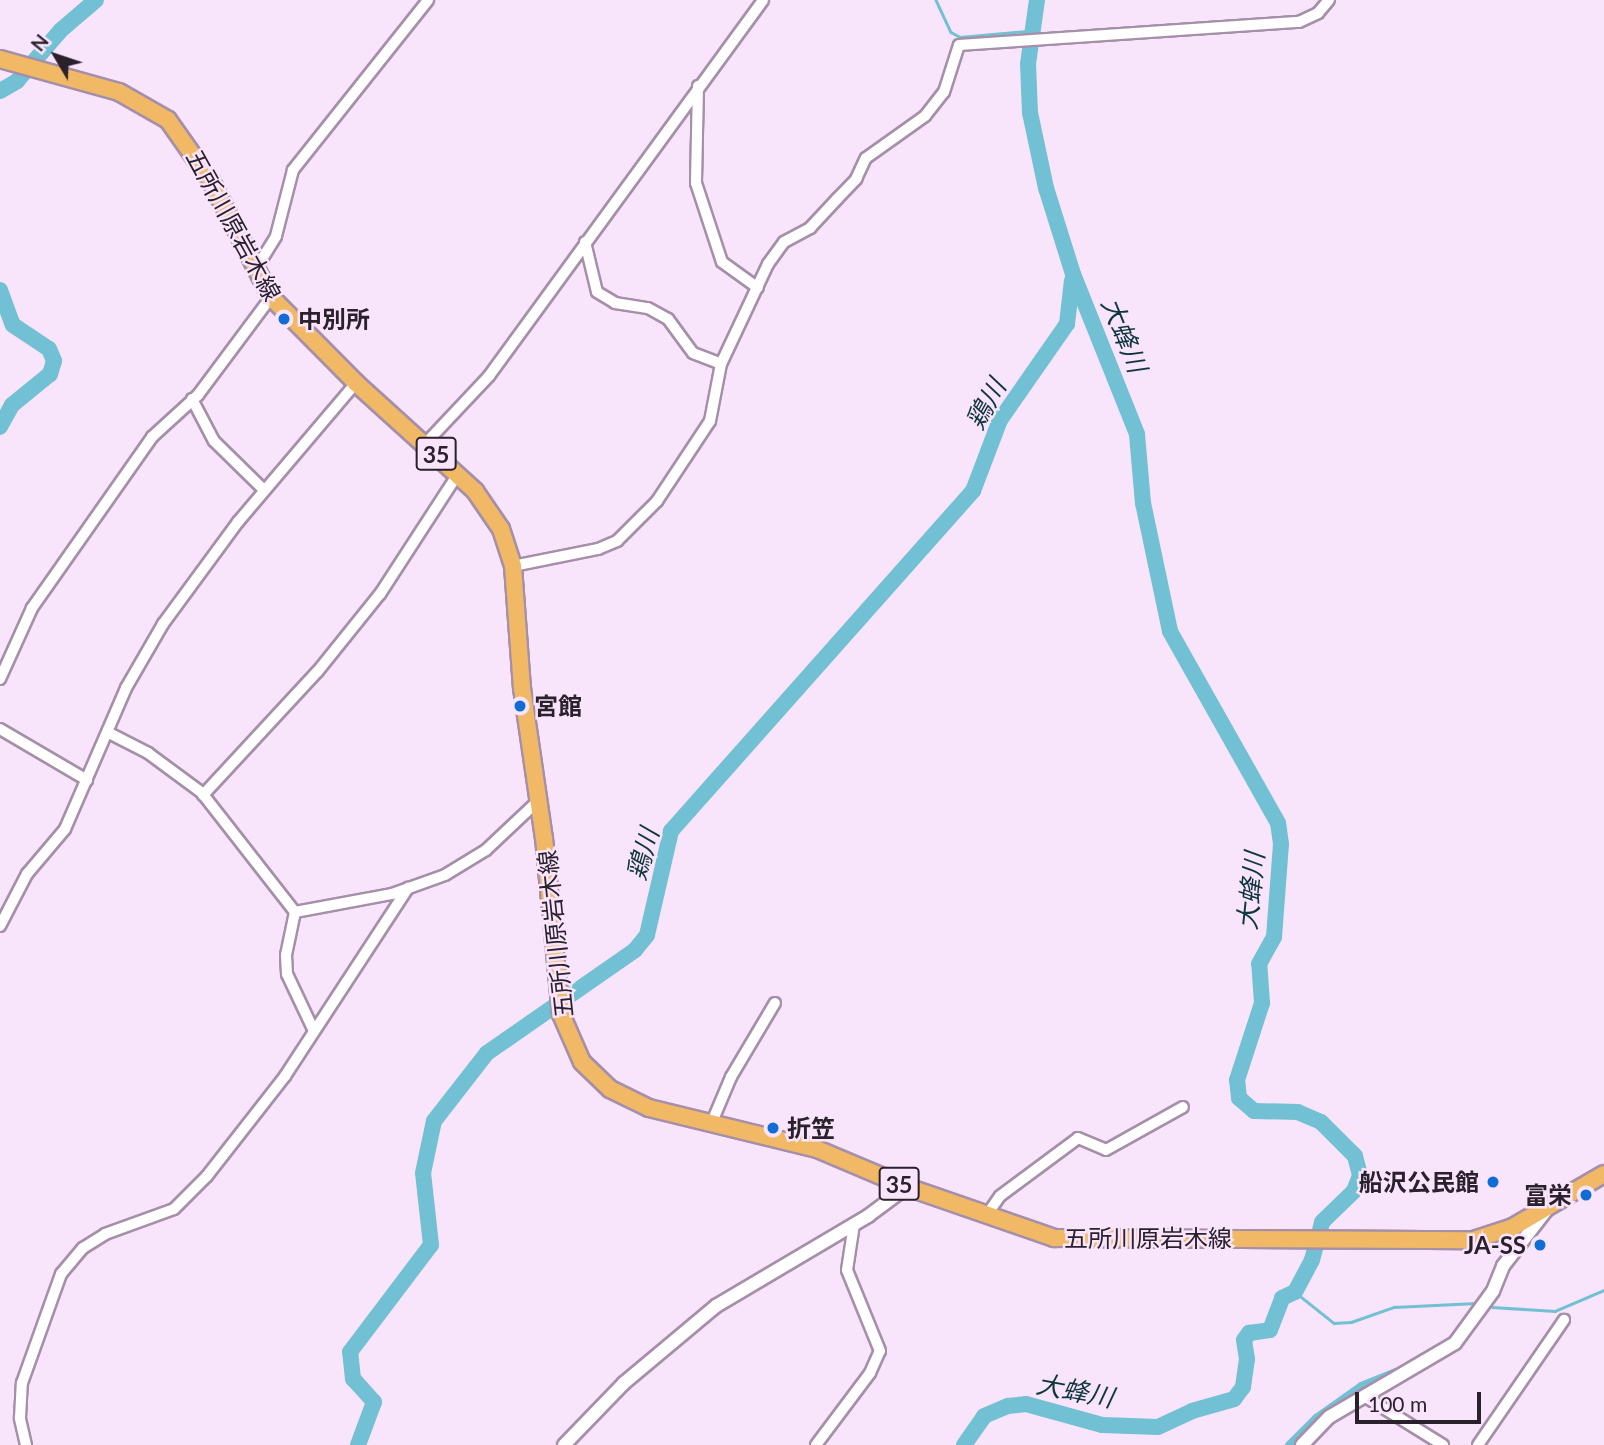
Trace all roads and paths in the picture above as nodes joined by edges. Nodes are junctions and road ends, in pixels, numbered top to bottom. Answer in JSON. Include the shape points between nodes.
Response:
{"nodes":[{"id":1,"x":428,"y":0,"type":"edge"},
{"id":2,"x":763,"y":0,"type":"edge"},
{"id":3,"x":1329,"y":0,"type":"edge"},
{"id":4,"x":5,"y":60,"type":"edge"},
{"id":5,"x":698,"y":85,"type":"junction"},
{"id":6,"x":585,"y":242,"type":"junction"},
{"id":7,"x":257,"y":267,"type":"junction"},
{"id":8,"x":758,"y":288,"type":"junction"},
{"id":9,"x":271,"y":297,"type":"junction"},
{"id":10,"x":722,"y":364,"type":"junction"},
{"id":11,"x":356,"y":383,"type":"junction"},
{"id":12,"x":192,"y":399,"type":"junction"},
{"id":13,"x":425,"y":444,"type":"junction"},
{"id":14,"x":458,"y":474,"type":"junction"},
{"id":15,"x":264,"y":491,"type":"junction"},
{"id":16,"x":513,"y":566,"type":"junction"},
{"id":17,"x":0,"y":679,"type":"edge"},
{"id":18,"x":0,"y":730,"type":"edge"},
{"id":19,"x":109,"y":733,"type":"junction"},
{"id":20,"x":87,"y":780,"type":"junction"},
{"id":21,"x":203,"y":795,"type":"junction"},
{"id":22,"x":538,"y":801,"type":"junction"},
{"id":23,"x":408,"y":888,"type":"junction"},
{"id":24,"x":295,"y":912,"type":"junction"},
{"id":25,"x":0,"y":926,"type":"edge"},
{"id":26,"x":775,"y":1003,"type":"dead end"},
{"id":27,"x":313,"y":1029,"type":"junction"},
{"id":28,"x":1183,"y":1107,"type":"dead end"},
{"id":29,"x":712,"y":1122,"type":"junction"},
{"id":30,"x":1604,"y":1174,"type":"edge"},
{"id":31,"x":907,"y":1188,"type":"junction"},
{"id":32,"x":1548,"y":1208,"type":"junction"},
{"id":33,"x":986,"y":1216,"type":"junction"},
{"id":34,"x":854,"y":1224,"type":"junction"},
{"id":35,"x":1564,"y":1320,"type":"dead end"},
{"id":36,"x":1364,"y":1395,"type":"junction"},
{"id":37,"x":26,"y":1445,"type":"edge"},
{"id":38,"x":564,"y":1445,"type":"edge"},
{"id":39,"x":816,"y":1445,"type":"edge"},
{"id":40,"x":1302,"y":1445,"type":"edge"},
{"id":41,"x":1443,"y":1445,"type":"edge"},
{"id":42,"x":1478,"y":1445,"type":"edge"}],
"edges":[{"from":1,"to":7,"type":"street","via":[[293,170],[276,236]]},
{"from":2,"to":5,"type":"street"},
{"from":3,"to":8,"type":"street","via":[[1318,13],[1299,22],[959,45],[944,92],[925,116],[866,158],[856,179],[810,228],[785,242]]},
{"from":4,"to":7,"type":"main road","name":"五所川原岩木線","number":"35","via":[[119,92],[168,120],[191,149]]},
{"from":5,"to":6,"type":"street"},
{"from":5,"to":8,"type":"street","via":[[696,183],[722,262]]},
{"from":6,"to":10,"type":"street","via":[[597,292],[615,303],[648,308],[668,319],[693,352]]},
{"from":6,"to":13,"type":"street","via":[[489,376]]},
{"from":7,"to":9,"type":"main road","name":"五所川原岩木線","number":"35"},
{"from":8,"to":10,"type":"street"},
{"from":9,"to":11,"type":"main road","name":"五所川原岩木線","number":"35"},
{"from":9,"to":12,"type":"street"},
{"from":10,"to":16,"type":"street","via":[[710,421],[636,525],[598,550]]},
{"from":11,"to":13,"type":"main road","name":"五所川原岩木線","number":"35"},
{"from":11,"to":15,"type":"street"},
{"from":12,"to":15,"type":"street","via":[[214,441]]},
{"from":12,"to":17,"type":"street","via":[[152,437],[32,608]]},
{"from":13,"to":14,"type":"main road","name":"五所川原岩木線","number":"35"},
{"from":14,"to":16,"type":"main road","name":"五所川原岩木線","number":"35","via":[[501,529]]},
{"from":14,"to":21,"type":"street","via":[[380,594],[317,671]]},
{"from":15,"to":19,"type":"street","via":[[163,624],[127,688]]},
{"from":16,"to":22,"type":"main road","name":"五所川原岩木線","number":"35","via":[[520,675]]},
{"from":18,"to":20,"type":"street"},
{"from":19,"to":20,"type":"street"},
{"from":19,"to":21,"type":"street","via":[[148,753]]},
{"from":20,"to":25,"type":"street","via":[[65,829],[27,874]]},
{"from":21,"to":24,"type":"street"},
{"from":22,"to":23,"type":"street","via":[[485,850],[445,875]]},
{"from":22,"to":29,"type":"main road","name":"五所川原岩木線","number":"35","via":[[557,991],[578,1055],[610,1089],[649,1108]]},
{"from":23,"to":24,"type":"street","via":[[360,902]]},
{"from":23,"to":27,"type":"street"},
{"from":24,"to":27,"type":"street","via":[[289,931],[287,974]]},
{"from":26,"to":29,"type":"street","via":[[731,1077]]},
{"from":27,"to":37,"type":"street","via":[[270,1098],[182,1203],[157,1217],[105,1234],[83,1248],[61,1274],[22,1383],[20,1418]]},
{"from":28,"to":33,"type":"street","via":[[1106,1150],[1078,1138],[1000,1196]]},
{"from":29,"to":31,"type":"main road","name":"五所川原岩木線","number":"35","via":[[829,1153]]},
{"from":30,"to":32,"type":"main road","name":"五所川原岩木線","number":"35"},
{"from":31,"to":33,"type":"main road","name":"五所川原岩木線","number":"35"},
{"from":31,"to":34,"type":"street"},
{"from":32,"to":33,"type":"main road","name":"五所川原岩木線","number":"35","via":[[1513,1227],[1473,1240],[1087,1241],[1054,1238]]},
{"from":32,"to":36,"type":"street","via":[[1503,1266],[1493,1291],[1455,1342]]},
{"from":34,"to":38,"type":"street","via":[[716,1306],[624,1384]]},
{"from":34,"to":39,"type":"street","via":[[847,1270],[880,1351],[870,1373]]},
{"from":35,"to":42,"type":"street"},
{"from":36,"to":40,"type":"street","via":[[1329,1417]]},
{"from":36,"to":41,"type":"street"}]}
